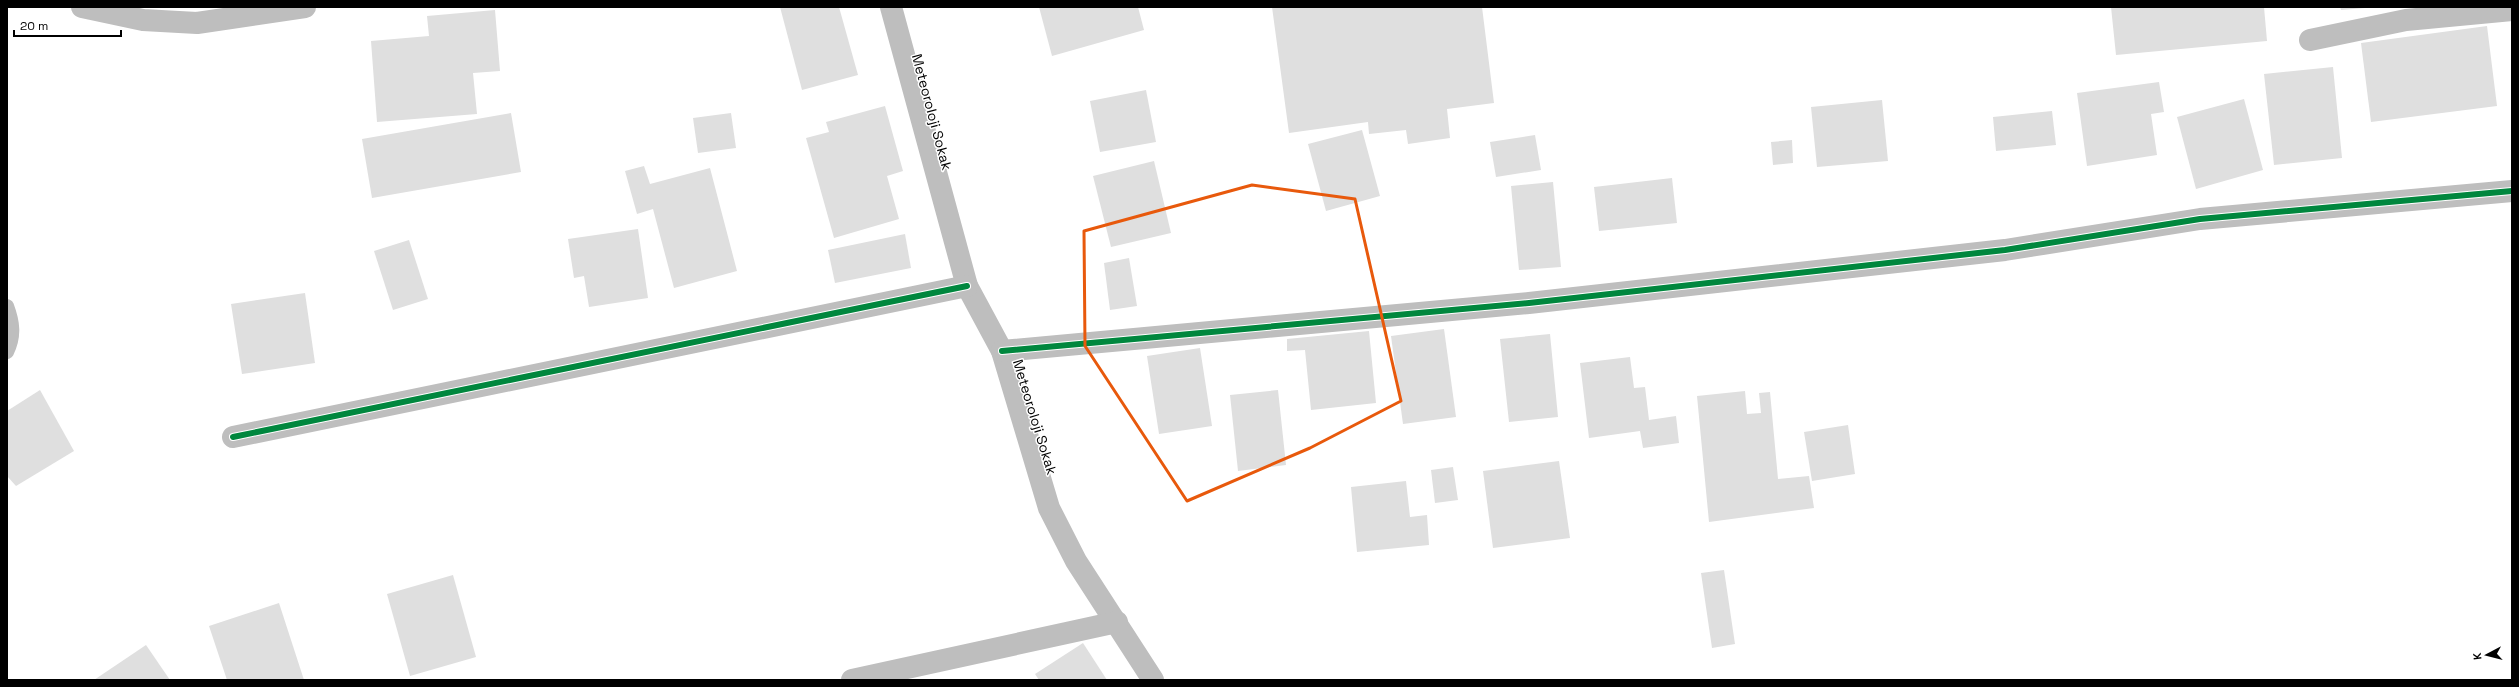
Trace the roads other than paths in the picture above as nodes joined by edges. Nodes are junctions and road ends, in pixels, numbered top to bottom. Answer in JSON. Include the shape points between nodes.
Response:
{"nodes":[{"id":1,"x":82,"y":7,"type":"edge"},
{"id":2,"x":306,"y":7,"type":"edge"},
{"id":3,"x":891,"y":7,"type":"edge"},
{"id":4,"x":2512,"y":10,"type":"edge"},
{"id":5,"x":2310,"y":40,"type":"dead end"},
{"id":6,"x":2512,"y":192,"type":"edge"},
{"id":7,"x":967,"y":286,"type":"junction"},
{"id":8,"x":7,"y":306,"type":"edge"},
{"id":9,"x":1002,"y":351,"type":"junction"},
{"id":10,"x":7,"y":352,"type":"edge"},
{"id":11,"x":233,"y":437,"type":"dead end"},
{"id":12,"x":1117,"y":622,"type":"junction"},
{"id":13,"x":852,"y":680,"type":"edge"},
{"id":14,"x":1153,"y":680,"type":"edge"}],
"edges":[{"from":1,"to":2,"type":"street","via":[[143,20],[197,23]]},
{"from":3,"to":7,"type":"street","name":"Meteoroloji Sokak"},
{"from":4,"to":5,"type":"street","via":[[2406,20]]},
{"from":6,"to":9,"type":"street","via":[[2200,219],[2005,250],[1537,302]]},
{"from":7,"to":9,"type":"street","name":"Meteoroloji Sokak"},
{"from":7,"to":11,"type":"street"},
{"from":8,"to":10,"type":"lane","via":[[13,323],[11,343]]},
{"from":9,"to":12,"type":"street","name":"Meteoroloji Sokak","via":[[1049,508],[1076,561]]},
{"from":12,"to":13,"type":"street"},
{"from":12,"to":14,"type":"street","name":"Meteoroloji Sokak"}]}
